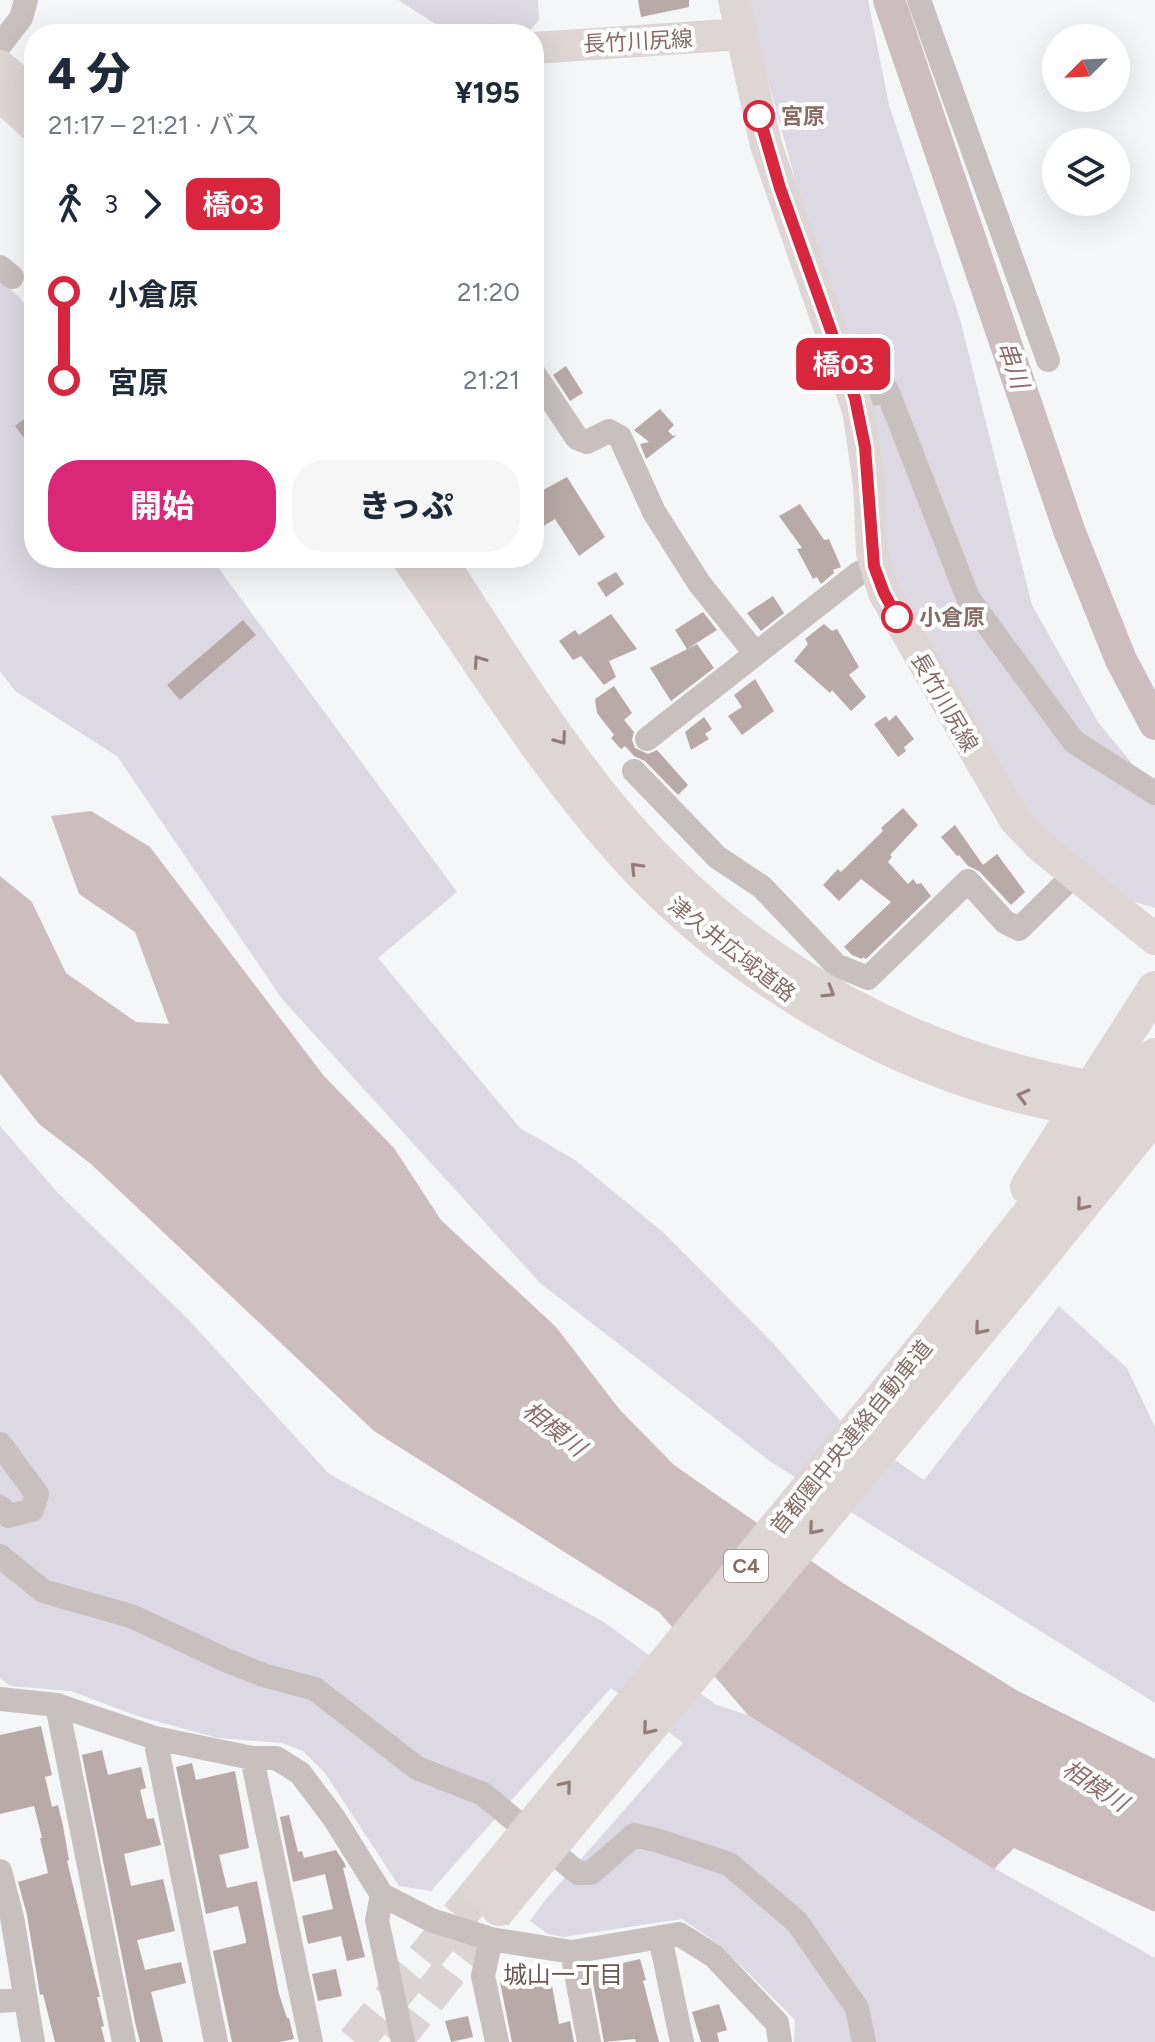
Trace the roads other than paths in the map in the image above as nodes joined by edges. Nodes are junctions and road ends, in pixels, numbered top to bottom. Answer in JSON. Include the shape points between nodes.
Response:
{"nodes":[{"id":1,"x":26,"y":0,"type":"edge"},
{"id":2,"x":734,"y":0,"type":"edge"},
{"id":3,"x":919,"y":0,"type":"edge"},
{"id":4,"x":742,"y":34,"type":"junction"},
{"id":5,"x":0,"y":45,"type":"edge"},
{"id":6,"x":544,"y":47,"type":"edge"},
{"id":7,"x":0,"y":66,"type":"edge"},
{"id":8,"x":24,"y":86,"type":"edge"},
{"id":9,"x":0,"y":96,"type":"edge"},
{"id":10,"x":24,"y":117,"type":"edge"},
{"id":11,"x":1048,"y":360,"type":"dead end"},
{"id":12,"x":544,"y":388,"type":"edge"},
{"id":13,"x":855,"y":398,"type":"junction"},
{"id":14,"x":874,"y":566,"type":"junction"},
{"id":15,"x":414,"y":568,"type":"edge"},
{"id":16,"x":447,"y":568,"type":"edge"},
{"id":17,"x":755,"y":653,"type":"junction"},
{"id":18,"x":647,"y":739,"type":"dead end"},
{"id":19,"x":634,"y":771,"type":"dead end"},
{"id":20,"x":1155,"y":793,"type":"edge"},
{"id":21,"x":1075,"y":874,"type":"junction"},
{"id":22,"x":1155,"y":939,"type":"edge"},
{"id":23,"x":1155,"y":989,"type":"edge"},
{"id":24,"x":1155,"y":1056,"type":"edge"},
{"id":25,"x":1155,"y":1095,"type":"edge"},
{"id":26,"x":1147,"y":1126,"type":"edge"},
{"id":27,"x":1077,"y":1135,"type":"junction"},
{"id":28,"x":1013,"y":1247,"type":"junction"},
{"id":29,"x":0,"y":1444,"type":"edge"},
{"id":30,"x":0,"y":1507,"type":"edge"},
{"id":31,"x":0,"y":1556,"type":"edge"},
{"id":32,"x":0,"y":1699,"type":"edge"},
{"id":33,"x":57,"y":1705,"type":"junction"},
{"id":34,"x":155,"y":1738,"type":"junction"},
{"id":35,"x":252,"y":1758,"type":"junction"},
{"id":36,"x":0,"y":1871,"type":"edge"},
{"id":37,"x":382,"y":1895,"type":"junction"},
{"id":38,"x":491,"y":1912,"type":"junction"},
{"id":39,"x":660,"y":1937,"type":"junction"},
{"id":40,"x":572,"y":1952,"type":"junction"},
{"id":41,"x":25,"y":1999,"type":"junction"},
{"id":42,"x":0,"y":2001,"type":"edge"},
{"id":43,"x":33,"y":2042,"type":"edge"},
{"id":44,"x":124,"y":2042,"type":"edge"},
{"id":45,"x":216,"y":2042,"type":"edge"},
{"id":46,"x":311,"y":2042,"type":"edge"},
{"id":47,"x":403,"y":2042,"type":"edge"},
{"id":48,"x":497,"y":2042,"type":"edge"},
{"id":49,"x":589,"y":2042,"type":"edge"},
{"id":50,"x":682,"y":2042,"type":"edge"},
{"id":51,"x":780,"y":2042,"type":"edge"},
{"id":52,"x":864,"y":2042,"type":"edge"}],
"edges":[{"from":1,"to":5,"type":"street","via":[[21,18]]},
{"from":2,"to":4,"type":"main road","name":"長竹川尻線"},
{"from":3,"to":11,"type":"street"},
{"from":4,"to":6,"type":"main road","name":"長竹川尻線"},
{"from":4,"to":13,"type":"main road","name":"長竹川尻線","via":[[771,160]]},
{"from":7,"to":8,"type":"main road"},
{"from":9,"to":10,"type":"main road"},
{"from":12,"to":17,"type":"street","via":[[577,438],[587,442],[609,431],[620,437],[654,512],[699,583]]},
{"from":13,"to":14,"type":"main road","name":"長竹川尻線","via":[[865,447]]},
{"from":13,"to":20,"type":"street","via":[[887,390],[968,598],[1074,742]]},
{"from":14,"to":17,"type":"street"},
{"from":14,"to":21,"type":"main road","name":"長竹川尻線","via":[[890,605],[1007,809]]},
{"from":26,"to":15,"type":"main road","name":"津久井広域道路","one_way":true,"via":[[942,1071],[844,1027],[742,962],[679,911],[595,822]]},
{"from":16,"to":25,"type":"main road","name":"津久井広域道路","one_way":true,"via":[[601,793],[684,884],[745,936],[845,1001],[952,1051],[1060,1082]]},
{"from":17,"to":18,"type":"street"},
{"from":19,"to":21,"type":"street","via":[[717,857],[762,887],[836,965],[868,978],[968,881],[1005,922],[1019,929]]},
{"from":21,"to":22,"type":"main road","name":"長竹川尻線"},
{"from":23,"to":27,"type":"highway"},
{"from":24,"to":27,"type":"highway"},
{"from":26,"to":28,"type":"highway","name":"首都圏中央連絡自動車道","number":"C4","one_way":true},
{"from":27,"to":28,"type":"highway"},
{"from":28,"to":38,"type":"highway","name":"首都圏中央連絡自動車道","number":"C4","one_way":true},
{"from":38,"to":28,"type":"highway","name":"首都圏中央連絡自動車道","number":"C4","one_way":true,"via":[[930,1340]]},
{"from":29,"to":30,"type":"street","via":[[37,1494],[32,1510],[9,1516]]},
{"from":31,"to":52,"type":"street","via":[[43,1591],[131,1616],[263,1675],[315,1689],[417,1768],[483,1794],[578,1873],[591,1873],[634,1835],[729,1864],[797,1922],[857,2008]]},
{"from":32,"to":33,"type":"street"},
{"from":33,"to":34,"type":"street"},
{"from":33,"to":44,"type":"street"},
{"from":34,"to":35,"type":"street"},
{"from":34,"to":45,"type":"street"},
{"from":35,"to":37,"type":"street","via":[[276,1758],[306,1779]]},
{"from":35,"to":46,"type":"street"},
{"from":36,"to":41,"type":"street"},
{"from":37,"to":38,"type":"street","via":[[431,1920]]},
{"from":37,"to":47,"type":"street","via":[[377,1920]]},
{"from":38,"to":40,"type":"street"},
{"from":38,"to":48,"type":"street","via":[[483,1976]]},
{"from":39,"to":40,"type":"street"},
{"from":39,"to":50,"type":"street"},
{"from":39,"to":51,"type":"street","via":[[679,1934],[714,1956],[777,2023]]},
{"from":40,"to":49,"type":"street"},
{"from":41,"to":42,"type":"street"},
{"from":41,"to":43,"type":"street"}]}
